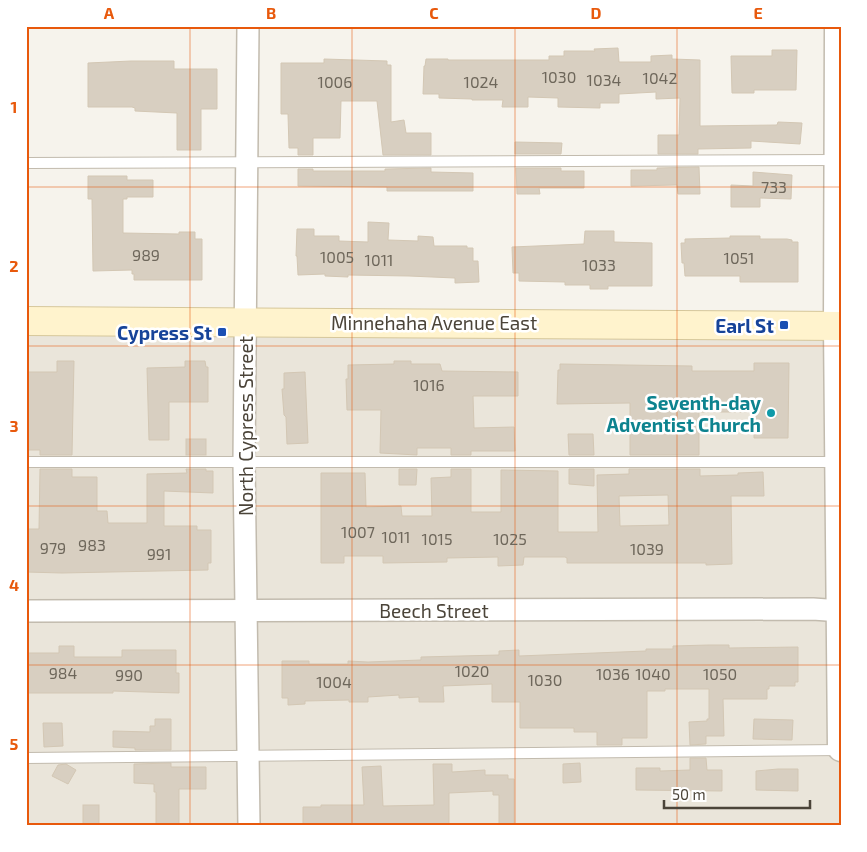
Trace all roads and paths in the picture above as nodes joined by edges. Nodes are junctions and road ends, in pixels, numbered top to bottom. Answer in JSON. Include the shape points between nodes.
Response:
{"nodes":[{"id":1,"x":248,"y":26,"type":"edge"},
{"id":2,"x":838,"y":26,"type":"edge"},
{"id":3,"x":840,"y":160,"type":"edge"},
{"id":4,"x":247,"y":161,"type":"junction"},
{"id":5,"x":26,"y":163,"type":"edge"},
{"id":6,"x":26,"y":321,"type":"edge"},
{"id":7,"x":245,"y":321,"type":"junction"},
{"id":8,"x":839,"y":326,"type":"edge"},
{"id":9,"x":26,"y":462,"type":"edge"},
{"id":10,"x":244,"y":462,"type":"junction"},
{"id":11,"x":839,"y":462,"type":"edge"},
{"id":12,"x":247,"y":610,"type":"junction"},
{"id":13,"x":26,"y":611,"type":"edge"},
{"id":14,"x":840,"y":611,"type":"edge"},
{"id":15,"x":841,"y":749,"type":"edge"},
{"id":16,"x":250,"y":756,"type":"junction"},
{"id":17,"x":26,"y":758,"type":"edge"},
{"id":18,"x":249,"y":826,"type":"edge"}],
"edges":[{"from":1,"to":4,"type":"street","name":"North Cypress Street"},
{"from":2,"to":3,"type":"street"},
{"from":3,"to":4,"type":"lane"},
{"from":3,"to":8,"type":"street"},
{"from":4,"to":5,"type":"lane"},
{"from":4,"to":7,"type":"street","name":"North Cypress Street"},
{"from":6,"to":7,"type":"main road","name":"Minnehaha Avenue East"},
{"from":7,"to":8,"type":"main road","name":"Minnehaha Avenue East"},
{"from":7,"to":10,"type":"street","name":"North Cypress Street"},
{"from":8,"to":11,"type":"street"},
{"from":9,"to":10,"type":"lane"},
{"from":10,"to":11,"type":"lane"},
{"from":10,"to":12,"type":"street","name":"North Cypress Street"},
{"from":11,"to":14,"type":"street"},
{"from":12,"to":13,"type":"street","name":"Beech Street"},
{"from":12,"to":14,"type":"street","name":"Beech Street"},
{"from":12,"to":16,"type":"street","name":"North Cypress Street"},
{"from":14,"to":15,"type":"street"},
{"from":15,"to":16,"type":"lane"},
{"from":16,"to":17,"type":"lane"},
{"from":16,"to":18,"type":"street","name":"North Cypress Street"}]}
